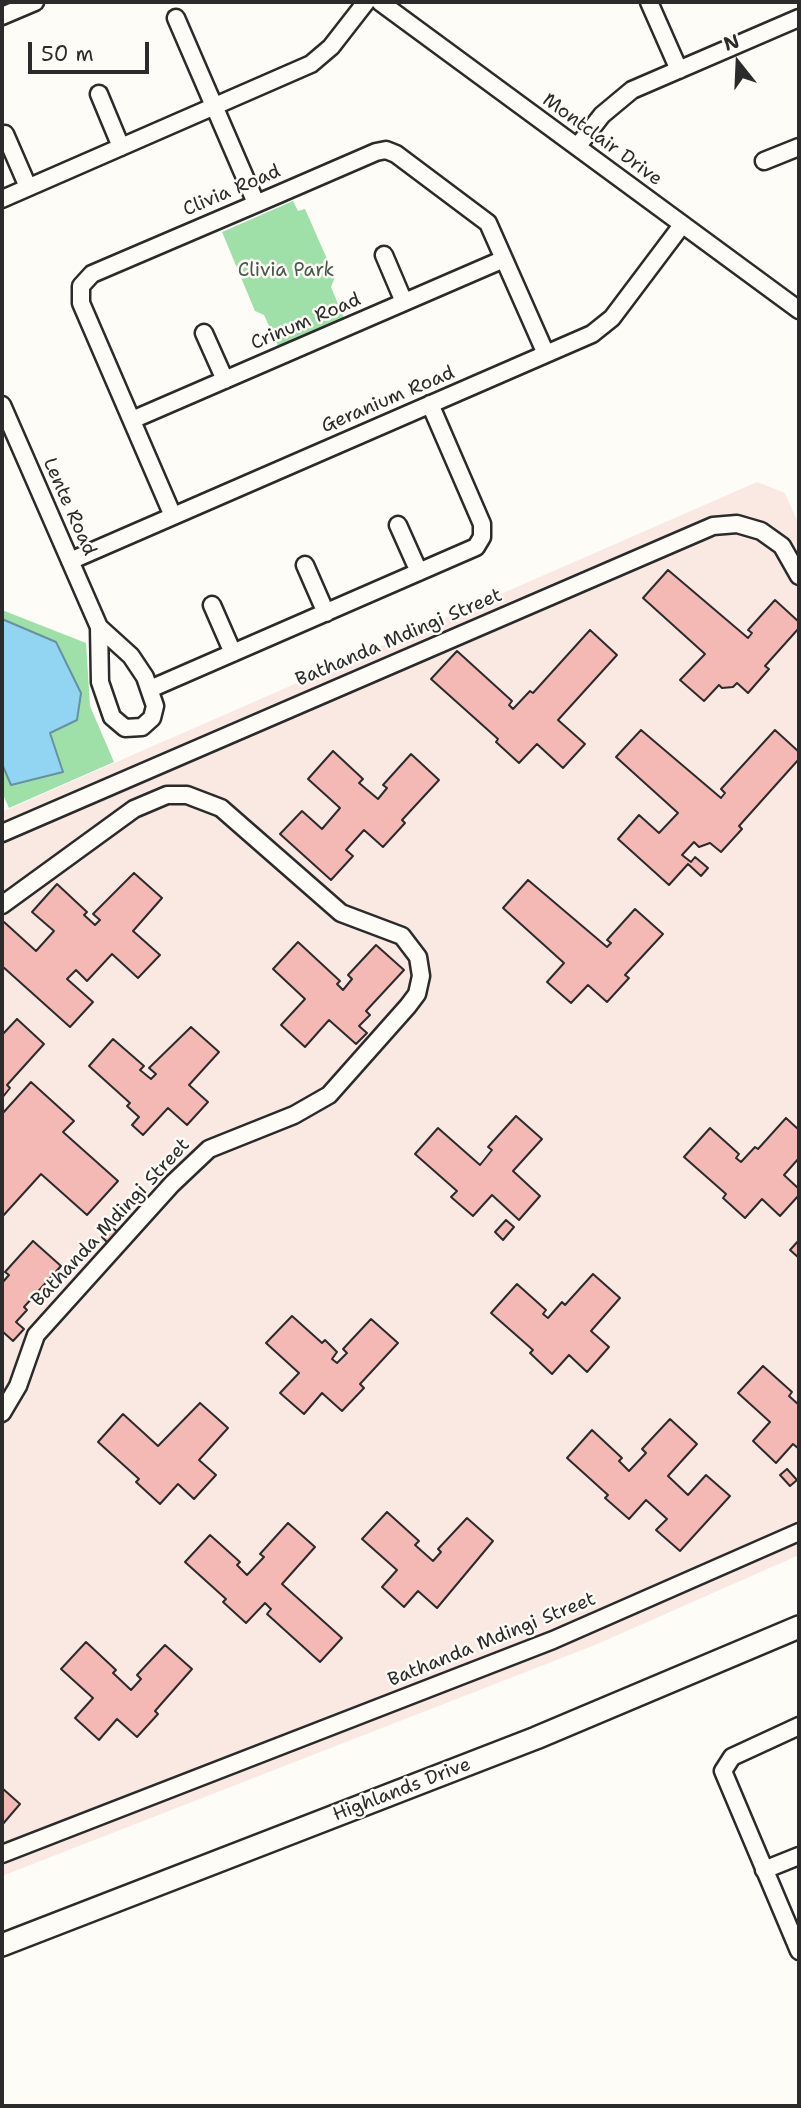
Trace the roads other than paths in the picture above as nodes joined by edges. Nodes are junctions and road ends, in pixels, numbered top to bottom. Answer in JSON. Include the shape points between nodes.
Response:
{"nodes":[{"id":1,"x":35,"y":2,"type":"edge"},
{"id":2,"x":366,"y":2,"type":"edge"},
{"id":3,"x":380,"y":2,"type":"edge"},
{"id":4,"x":649,"y":2,"type":"edge"},
{"id":5,"x":2,"y":16,"type":"edge"},
{"id":6,"x":176,"y":18,"type":"dead end"},
{"id":7,"x":799,"y":19,"type":"edge"},
{"id":8,"x":679,"y":70,"type":"junction"},
{"id":9,"x":99,"y":94,"type":"dead end"},
{"id":10,"x":214,"y":107,"type":"junction"},
{"id":11,"x":5,"y":134,"type":"dead end"},
{"id":12,"x":121,"y":147,"type":"junction"},
{"id":13,"x":577,"y":147,"type":"junction"},
{"id":14,"x":799,"y":147,"type":"edge"},
{"id":15,"x":764,"y":161,"type":"dead end"},
{"id":16,"x":28,"y":187,"type":"junction"},
{"id":17,"x":2,"y":199,"type":"edge"},
{"id":18,"x":256,"y":203,"type":"junction"},
{"id":19,"x":682,"y":225,"type":"junction"},
{"id":20,"x":384,"y":255,"type":"dead end"},
{"id":21,"x":505,"y":259,"type":"junction"},
{"id":22,"x":404,"y":302,"type":"junction"},
{"id":23,"x":799,"y":310,"type":"edge"},
{"id":24,"x":204,"y":332,"type":"dead end"},
{"id":25,"x":546,"y":354,"type":"junction"},
{"id":26,"x":225,"y":380,"type":"junction"},
{"id":27,"x":430,"y":404,"type":"junction"},
{"id":28,"x":2,"y":405,"type":"edge"},
{"id":29,"x":132,"y":420,"type":"junction"},
{"id":30,"x":173,"y":516,"type":"junction"},
{"id":31,"x":398,"y":525,"type":"dead end"},
{"id":32,"x":70,"y":561,"type":"junction"},
{"id":33,"x":305,"y":565,"type":"dead end"},
{"id":34,"x":419,"y":572,"type":"junction"},
{"id":35,"x":799,"y":576,"type":"edge"},
{"id":36,"x":212,"y":605,"type":"dead end"},
{"id":37,"x":326,"y":613,"type":"junction"},
{"id":38,"x":99,"y":627,"type":"junction"},
{"id":39,"x":233,"y":653,"type":"junction"},
{"id":40,"x":150,"y":689,"type":"junction"},
{"id":41,"x":2,"y":834,"type":"edge"},
{"id":42,"x":2,"y":905,"type":"edge"},
{"id":43,"x":2,"y":1413,"type":"edge"},
{"id":44,"x":799,"y":1532,"type":"edge"},
{"id":45,"x":799,"y":1627,"type":"edge"},
{"id":46,"x":799,"y":1726,"type":"edge"},
{"id":47,"x":2,"y":1854,"type":"edge"},
{"id":48,"x":799,"y":1856,"type":"edge"},
{"id":49,"x":764,"y":1870,"type":"junction"},
{"id":50,"x":2,"y":1945,"type":"edge"},
{"id":51,"x":799,"y":1951,"type":"edge"}],
"edges":[{"from":1,"to":5,"type":"street"},
{"from":2,"to":10,"type":"street","via":[[318,60]]},
{"from":3,"to":13,"type":"street","name":"Montclair Drive"},
{"from":4,"to":8,"type":"street"},
{"from":6,"to":10,"type":"street"},
{"from":7,"to":8,"type":"street"},
{"from":8,"to":13,"type":"street","via":[[616,101]]},
{"from":9,"to":12,"type":"street"},
{"from":10,"to":12,"type":"street"},
{"from":10,"to":18,"type":"street"},
{"from":11,"to":16,"type":"street"},
{"from":12,"to":16,"type":"street"},
{"from":13,"to":19,"type":"street","name":"Montclair Drive"},
{"from":14,"to":15,"type":"street"},
{"from":16,"to":17,"type":"street"},
{"from":18,"to":21,"type":"street","name":"Clivia Road","via":[[386,150],[484,219]]},
{"from":18,"to":29,"type":"street","name":"Clivia Road","via":[[92,274],[83,282],[81,303]]},
{"from":19,"to":23,"type":"street","name":"Montclair Drive"},
{"from":19,"to":25,"type":"street","name":"Geranium Road","via":[[606,325]]},
{"from":20,"to":22,"type":"street"},
{"from":21,"to":22,"type":"street","name":"Crinum Road"},
{"from":21,"to":25,"type":"street","name":"Clivia Road"},
{"from":22,"to":26,"type":"street","name":"Crinum Road"},
{"from":24,"to":26,"type":"street"},
{"from":25,"to":27,"type":"street","name":"Geranium Road"},
{"from":26,"to":29,"type":"street","name":"Crinum Road"},
{"from":27,"to":30,"type":"street","name":"Geranium Road"},
{"from":27,"to":34,"type":"street","via":[[483,531],[476,547]]},
{"from":28,"to":32,"type":"street","name":"Lente Road"},
{"from":29,"to":30,"type":"street","name":"Clivia Road"},
{"from":30,"to":32,"type":"street","name":"Geranium Road"},
{"from":31,"to":34,"type":"street"},
{"from":32,"to":38,"type":"street","name":"Lente Road"},
{"from":33,"to":37,"type":"street"},
{"from":34,"to":37,"type":"street"},
{"from":35,"to":41,"type":"street","name":"Bathanda Mdingi Street","via":[[782,546],[761,531],[737,524],[713,526]]},
{"from":36,"to":39,"type":"street"},
{"from":37,"to":39,"type":"street"},
{"from":38,"to":40,"type":"street","name":"Lente Road","via":[[131,656]]},
{"from":38,"to":40,"type":"street","name":"Lente Road","via":[[100,682],[115,722],[131,729],[148,723],[155,706]]},
{"from":39,"to":40,"type":"street"},
{"from":42,"to":43,"type":"street","name":"Bathanda Mdingi Street","via":[[134,809],[167,795],[187,795],[221,808],[341,913],[402,936],[418,957],[421,976],[408,1006],[328,1095],[294,1115],[209,1149],[172,1185],[36,1335],[18,1386]]},
{"from":44,"to":47,"type":"street","name":"Bathanda Mdingi Street","via":[[553,1640]]},
{"from":45,"to":50,"type":"main road","name":"Highlands Drive","via":[[536,1738]]},
{"from":46,"to":49,"type":"street","via":[[732,1757],[723,1771]]},
{"from":48,"to":49,"type":"street"},
{"from":49,"to":51,"type":"street"}]}
